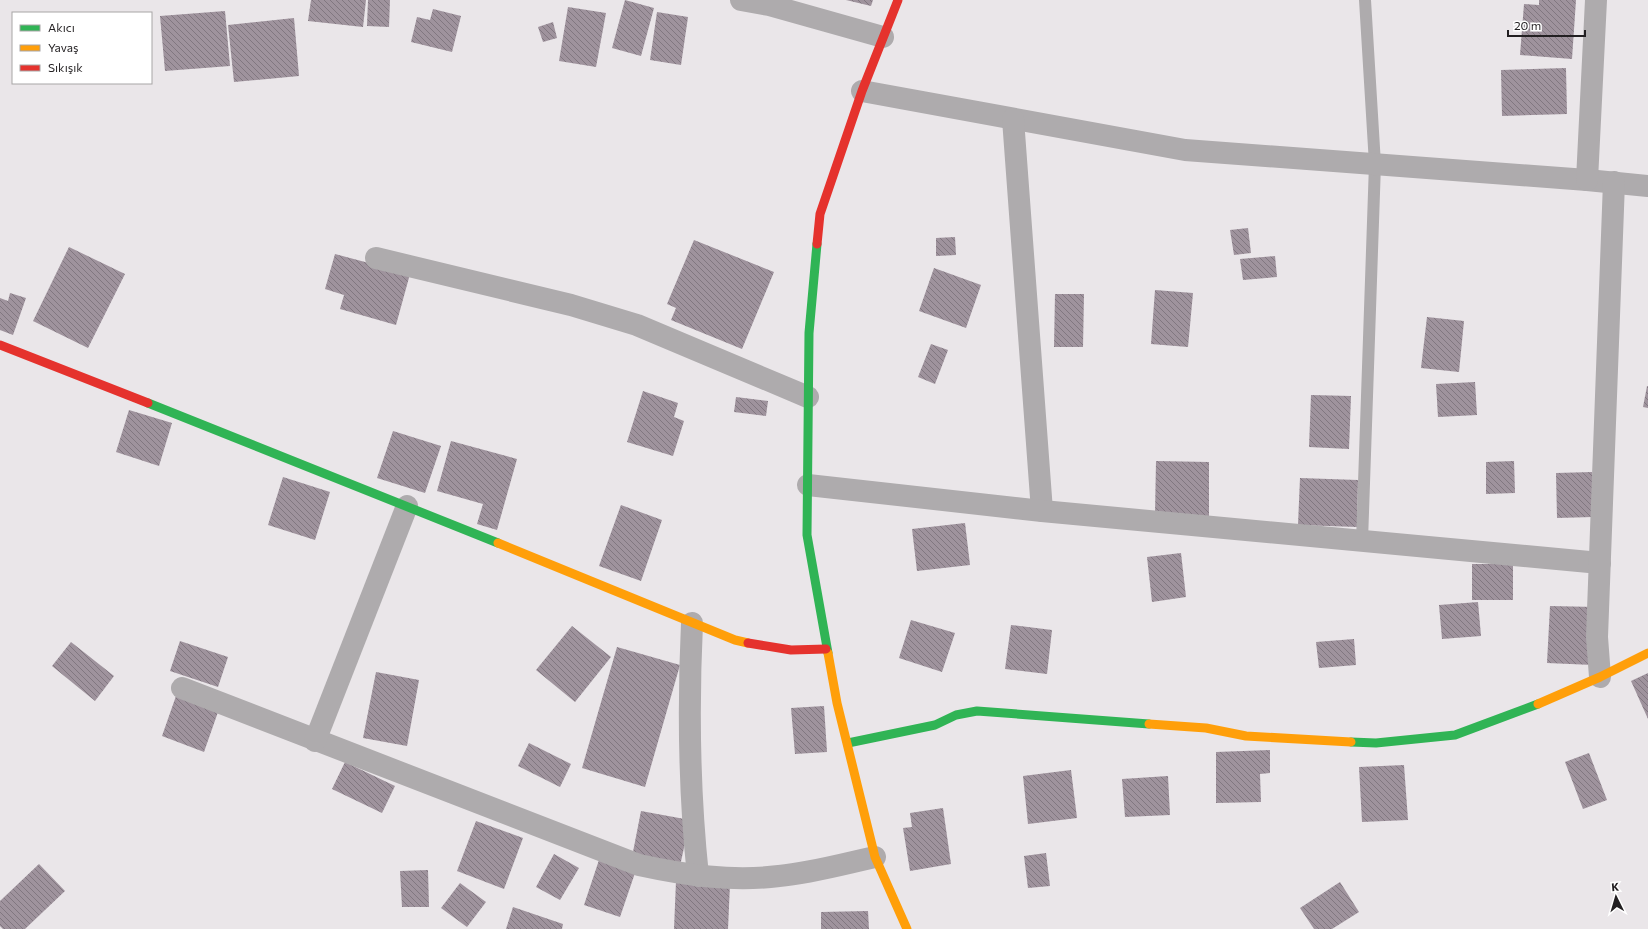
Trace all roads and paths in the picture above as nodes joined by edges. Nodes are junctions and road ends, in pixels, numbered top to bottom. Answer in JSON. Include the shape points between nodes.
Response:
{"nodes":[{"id":1,"x":741,"y":0,"type":"edge"},
{"id":2,"x":898,"y":0,"type":"edge"},
{"id":3,"x":1365,"y":0,"type":"edge"},
{"id":4,"x":1596,"y":0,"type":"edge"},
{"id":5,"x":883,"y":37,"type":"junction"},
{"id":6,"x":862,"y":91,"type":"junction"},
{"id":7,"x":1013,"y":119,"type":"junction"},
{"id":8,"x":1375,"y":164,"type":"junction"},
{"id":9,"x":1587,"y":180,"type":"junction"},
{"id":10,"x":1614,"y":182,"type":"junction"},
{"id":11,"x":1648,"y":186,"type":"edge"},
{"id":12,"x":376,"y":258,"type":"dead end"},
{"id":13,"x":0,"y":345,"type":"edge"},
{"id":14,"x":808,"y":397,"type":"junction"},
{"id":15,"x":808,"y":485,"type":"junction"},
{"id":16,"x":407,"y":506,"type":"junction"},
{"id":17,"x":1042,"y":511,"type":"junction"},
{"id":18,"x":1362,"y":541,"type":"junction"},
{"id":19,"x":1600,"y":563,"type":"junction"},
{"id":20,"x":692,"y":623,"type":"junction"},
{"id":21,"x":826,"y":649,"type":"junction"},
{"id":22,"x":1648,"y":653,"type":"edge"},
{"id":23,"x":1600,"y":677,"type":"junction"},
{"id":24,"x":182,"y":688,"type":"dead end"},
{"id":25,"x":315,"y":741,"type":"junction"},
{"id":26,"x":848,"y":743,"type":"junction"},
{"id":27,"x":875,"y":857,"type":"junction"},
{"id":28,"x":698,"y":876,"type":"junction"},
{"id":29,"x":907,"y":929,"type":"edge"}],
"edges":[{"from":1,"to":5,"type":"street","via":[[769,5]]},
{"from":2,"to":5,"type":"street"},
{"from":3,"to":8,"type":"lane"},
{"from":4,"to":9,"type":"street"},
{"from":5,"to":6,"type":"street"},
{"from":6,"to":7,"type":"street"},
{"from":6,"to":14,"type":"street","via":[[820,214],[810,333]]},
{"from":7,"to":8,"type":"street","via":[[1185,150]]},
{"from":7,"to":17,"type":"street"},
{"from":8,"to":9,"type":"street"},
{"from":8,"to":18,"type":"lane"},
{"from":9,"to":10,"type":"street"},
{"from":10,"to":11,"type":"street"},
{"from":10,"to":19,"type":"street"},
{"from":12,"to":14,"type":"street","via":[[571,305],[637,325]]},
{"from":13,"to":16,"type":"street"},
{"from":14,"to":15,"type":"street"},
{"from":15,"to":17,"type":"street"},
{"from":15,"to":21,"type":"street","via":[[807,536]]},
{"from":16,"to":20,"type":"street"},
{"from":16,"to":25,"type":"street"},
{"from":17,"to":18,"type":"street"},
{"from":18,"to":19,"type":"street"},
{"from":19,"to":23,"type":"street","via":[[1597,637]]},
{"from":20,"to":21,"type":"street","via":[[761,647],[785,651]]},
{"from":20,"to":28,"type":"street","via":[[688,701],[689,768]]},
{"from":21,"to":26,"type":"street"},
{"from":22,"to":23,"type":"street"},
{"from":23,"to":26,"type":"street","via":[[1512,715],[1455,735],[1376,743],[1246,736],[1206,728],[977,711],[956,715],[936,725]]},
{"from":24,"to":25,"type":"street"},
{"from":25,"to":28,"type":"street","via":[[639,865]]},
{"from":26,"to":27,"type":"street"},
{"from":27,"to":28,"type":"street","via":[[780,876],[741,879]]},
{"from":27,"to":29,"type":"street"}]}
